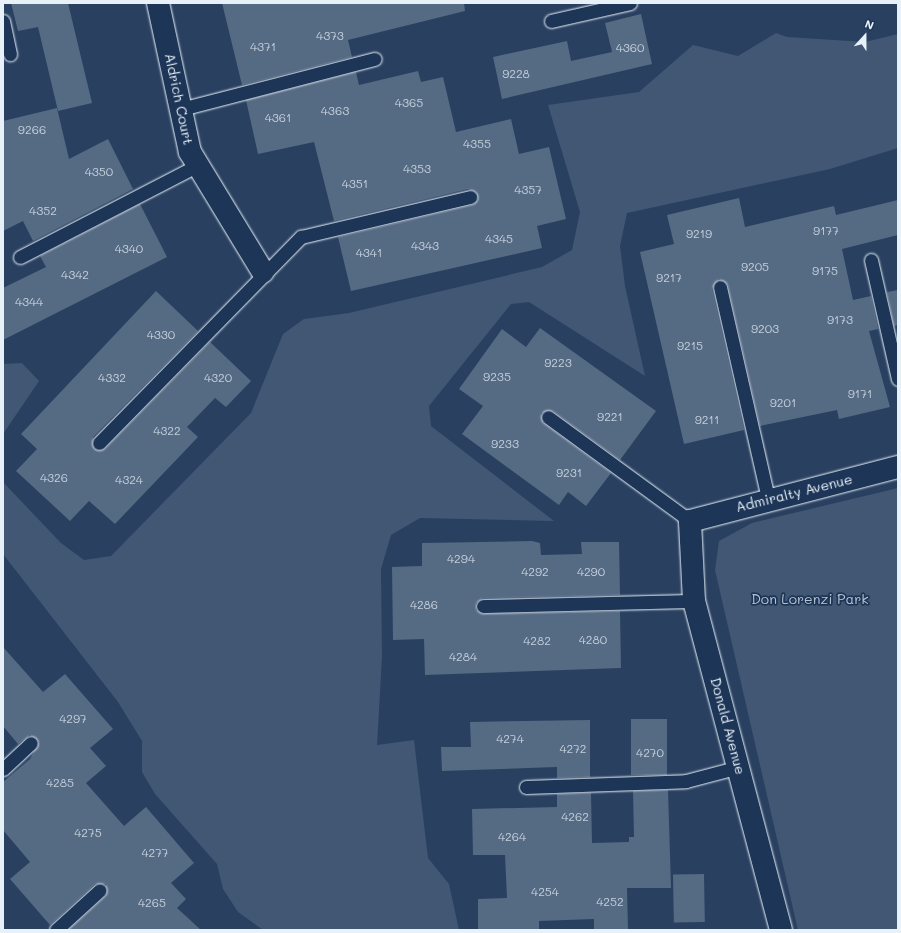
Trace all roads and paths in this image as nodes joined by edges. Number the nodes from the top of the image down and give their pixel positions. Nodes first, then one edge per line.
1 (158, 3) edge
2 (630, 3) edge
3 (3, 21) edge
4 (551, 21) dead end
5 (10, 54) dead end
6 (376, 59) dead end
7 (181, 109) junction
8 (198, 165) junction
9 (470, 197) dead end
10 (20, 257) dead end
11 (871, 260) dead end
12 (263, 272) junction
13 (720, 287) dead end
14 (898, 379) edge
15 (548, 417) dead end
16 (98, 444) dead end
17 (898, 467) edge
18 (768, 498) junction
19 (690, 521) junction
20 (694, 601) junction
21 (483, 606) dead end
22 (31, 743) dead end
23 (739, 767) junction
24 (3, 769) edge
25 (526, 787) dead end
26 (100, 890) dead end
27 (56, 930) edge
28 (781, 930) edge

1 - 7 street, Aldrich Court
2 - 4 lane
3 - 5 lane
6 - 7 lane
7 - 8 street, Aldrich Court
8 - 10 lane
8 - 12 street, Aldrich Court
9 - 12 lane
11 - 14 lane
12 - 16 lane
13 - 18 lane
15 - 19 lane
17 - 18 street, Admiralty Avenue
18 - 19 street, Admiralty Avenue
19 - 20 street, Donald Avenue
20 - 21 lane
20 - 23 street, Donald Avenue
22 - 24 lane
23 - 25 lane
23 - 28 street, Donald Avenue
26 - 27 lane

